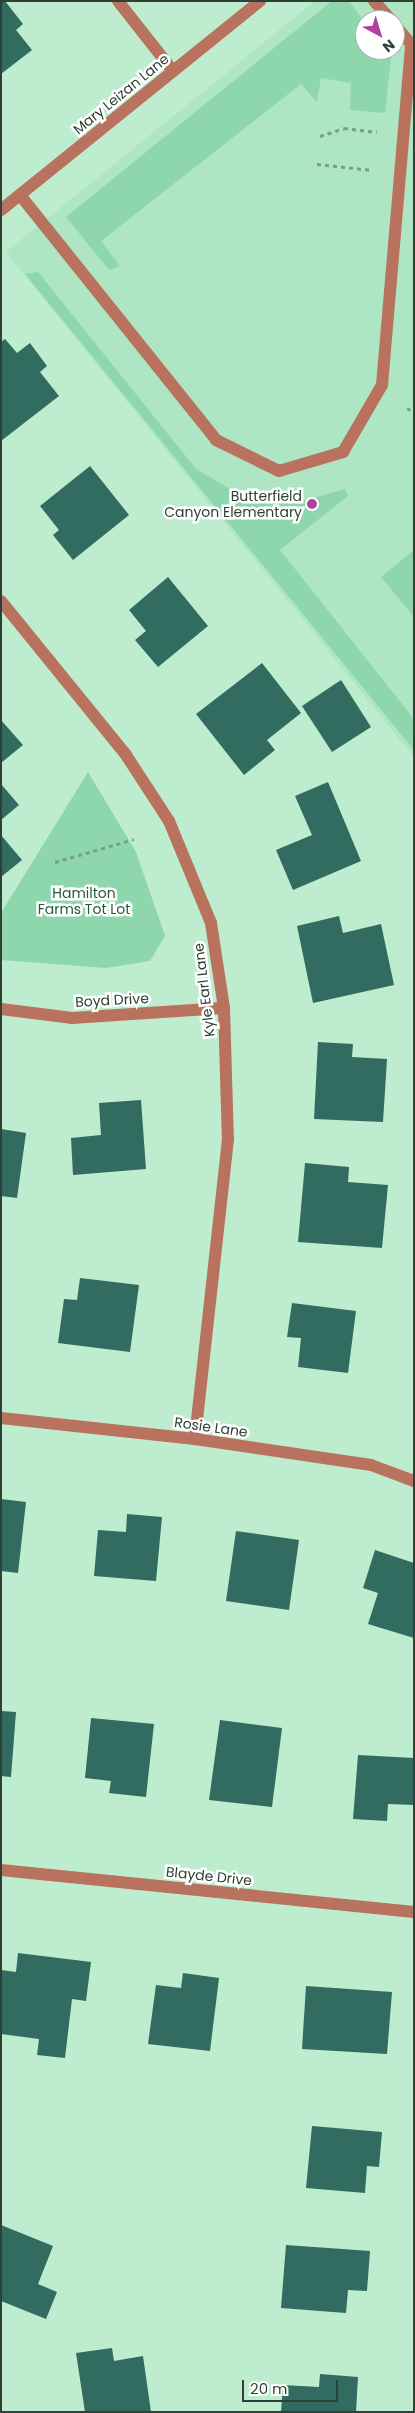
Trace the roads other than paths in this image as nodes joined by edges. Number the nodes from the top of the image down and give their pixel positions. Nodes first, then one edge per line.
1 (118, 1) edge
2 (260, 1) edge
3 (405, 37) edge
4 (174, 71) junction
5 (20, 195) junction
6 (1, 210) edge
7 (1, 602) edge
8 (224, 1008) junction
9 (1, 1009) edge
10 (1, 1418) edge
11 (194, 1440) junction
12 (414, 1481) edge
13 (1, 1870) edge
14 (414, 1912) edge

1 - 4 street
2 - 4 street, Mary Leizan Lane
3 - 5 street
4 - 5 street, Mary Leizan Lane
5 - 6 street, Mary Leizan Lane
7 - 8 street, Kyle Earl Lane
8 - 9 street, Boyd Drive
8 - 11 street, Kyle Earl Lane
10 - 11 street, Rosie Lane
11 - 12 street, Rosie Lane
13 - 14 street, Blayde Drive

